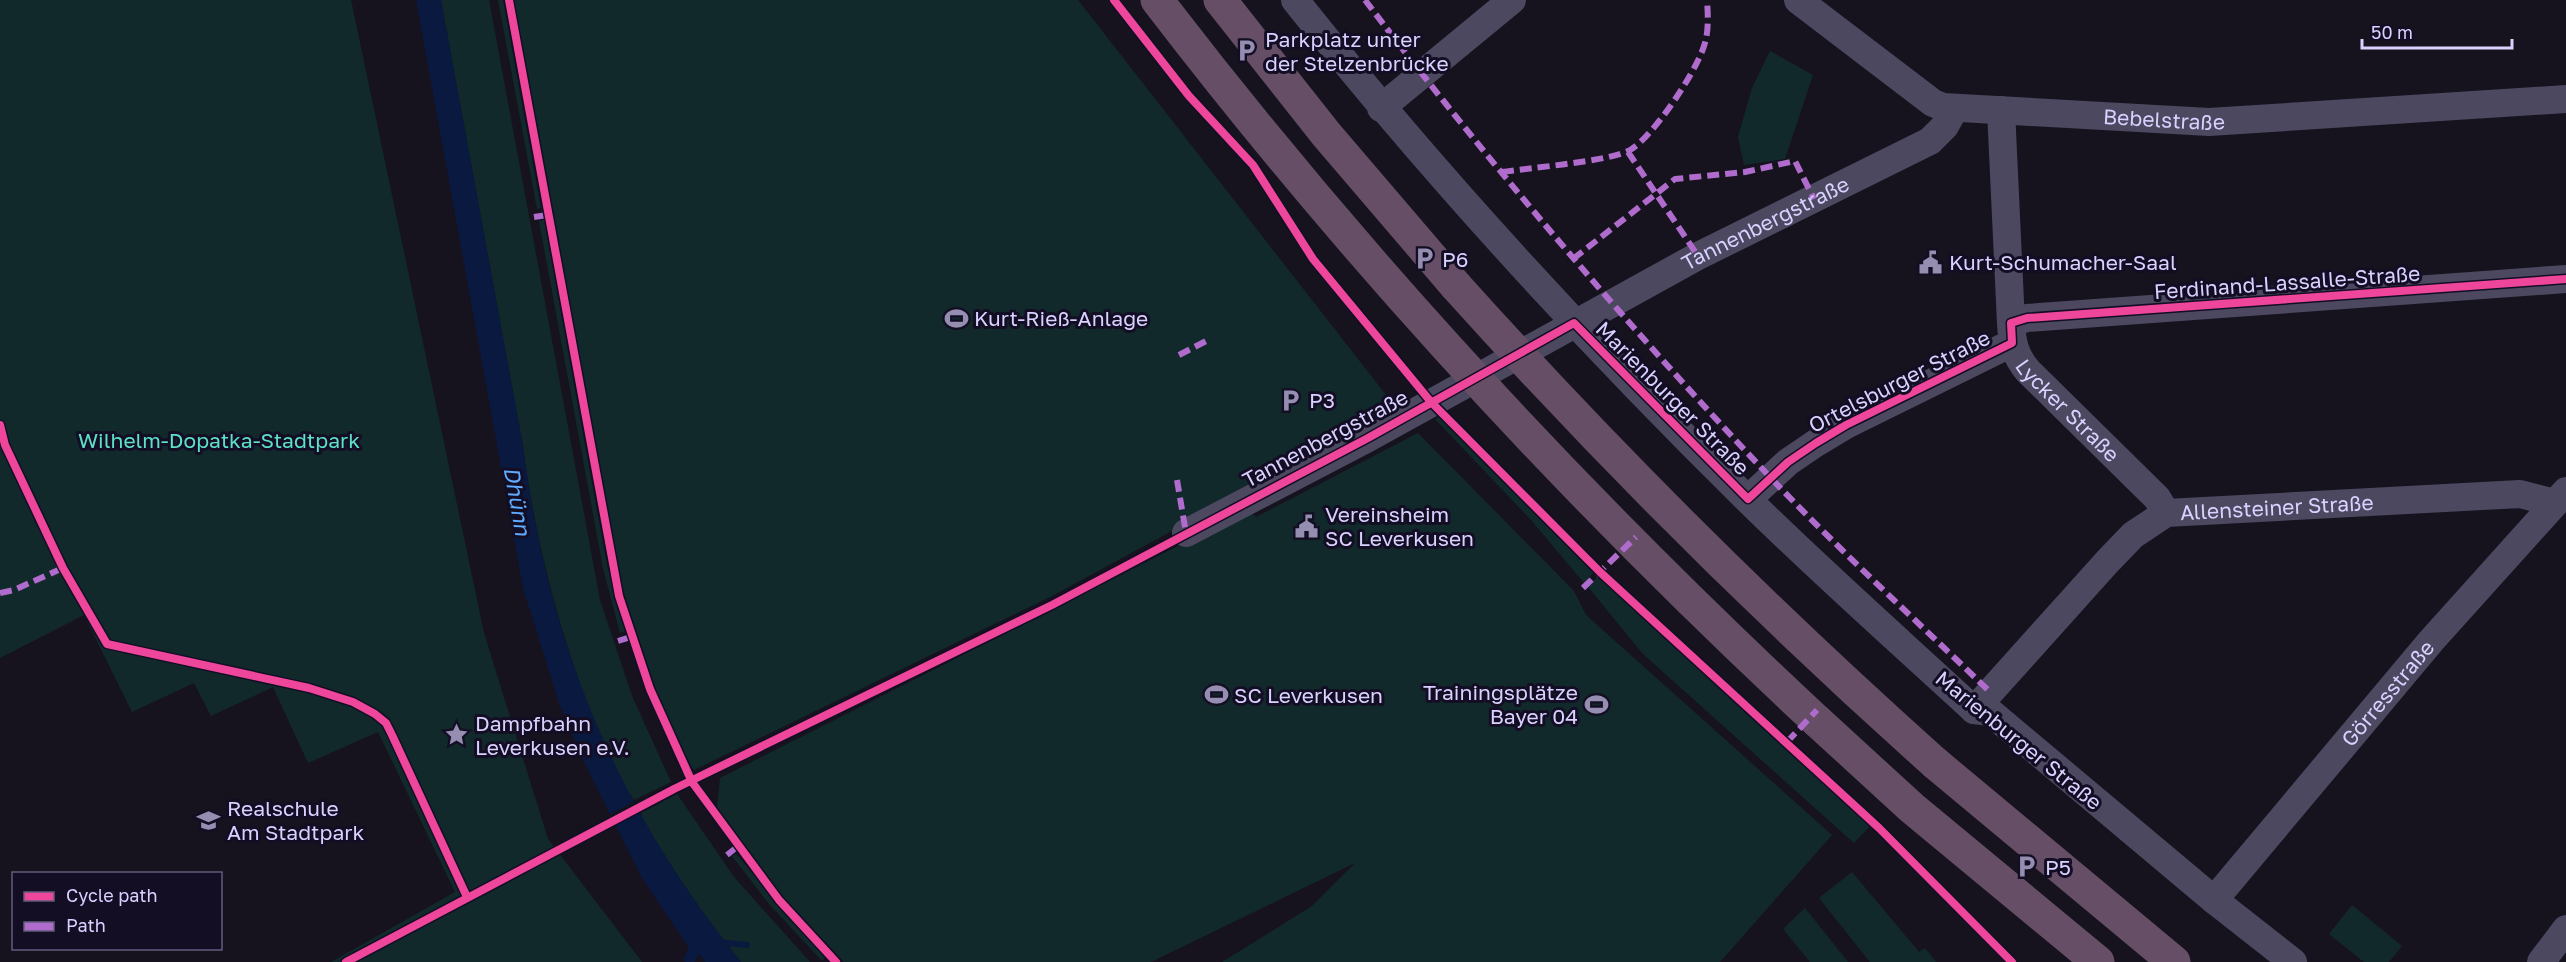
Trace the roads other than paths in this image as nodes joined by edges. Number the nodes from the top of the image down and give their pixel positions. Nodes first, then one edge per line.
1 (1157, 0) edge
2 (1220, 0) edge
3 (1296, 0) edge
4 (1512, 0) edge
5 (1797, 0) edge
6 (2566, 99) edge
7 (1381, 108) junction
8 (1954, 108) junction
9 (2001, 110) junction
10 (2566, 279) edge
11 (1574, 322) junction
12 (2012, 333) junction
13 (2560, 497) edge
14 (1748, 499) junction
15 (2166, 513) junction
16 (1186, 533) dead end
17 (1974, 710) junction
18 (2214, 900) junction
19 (2566, 929) edge
20 (2098, 962) edge
21 (2174, 962) edge
22 (2293, 962) edge
23 (2541, 962) edge

1 - 20 highway, bridge
2 - 21 highway, bridge
3 - 7 street, Marienburger Straße
4 - 7 street
5 - 8 street, Bebelstraße
6 - 9 street, Bebelstraße
7 - 11 street, Marienburger Straße
8 - 9 street, Bebelstraße
8 - 11 street, Tannenbergstraße
9 - 12 street, Lycker Straße
10 - 12 street, Ferdinand-Lassalle-Straße
11 - 14 street, Marienburger Straße
11 - 16 street, Tannenbergstraße
12 - 14 street, Ortelsburger Straße
12 - 15 street, Lycker Straße
13 - 15 street, Allensteiner Straße
13 - 18 street, Görresstraße
14 - 17 street, Marienburger Straße
15 - 17 street, Allensteiner Straße
17 - 18 street, Marienburger Straße
18 - 22 street, Marienburger Straße
19 - 23 street

